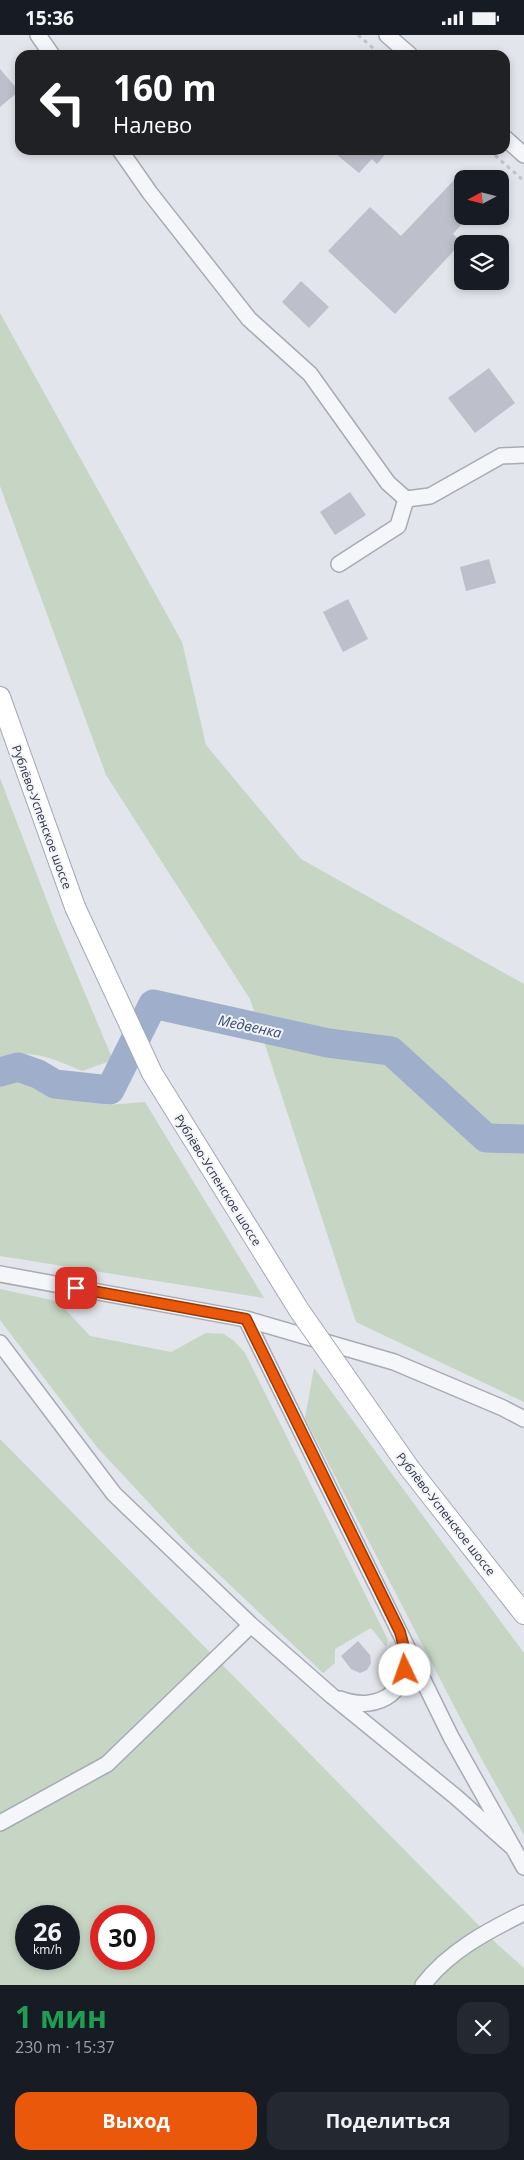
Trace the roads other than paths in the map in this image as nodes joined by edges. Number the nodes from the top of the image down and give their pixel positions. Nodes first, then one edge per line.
1 (38, 35) edge
2 (387, 35) edge
3 (48, 50) edge
4 (404, 50) edge
5 (510, 142) edge
6 (123, 155) edge
7 (524, 155) edge
8 (524, 455) edge
9 (406, 499) junction
10 (339, 565) dead end
11 (0, 697) edge
12 (0, 1274) edge
13 (246, 1319) junction
14 (0, 1343) edge
15 (524, 1419) edge
16 (524, 1614) edge
17 (250, 1625) junction
18 (400, 1632) junction
19 (332, 1696) junction
20 (0, 1823) edge
21 (511, 1846) junction
22 (524, 1867) edge
23 (524, 1913) edge
24 (423, 1985) edge

1 - 3 street
2 - 4 street
5 - 7 street
6 - 9 street
8 - 9 street
9 - 10 street
11 - 16 main road, Рублёво-Успенское шоссе, bridge
12 - 13 street
13 - 15 street
13 - 18 street
14 - 17 street
17 - 19 street
17 - 20 street
18 - 19 street
18 - 21 street
19 - 21 street
21 - 22 street
23 - 24 street

